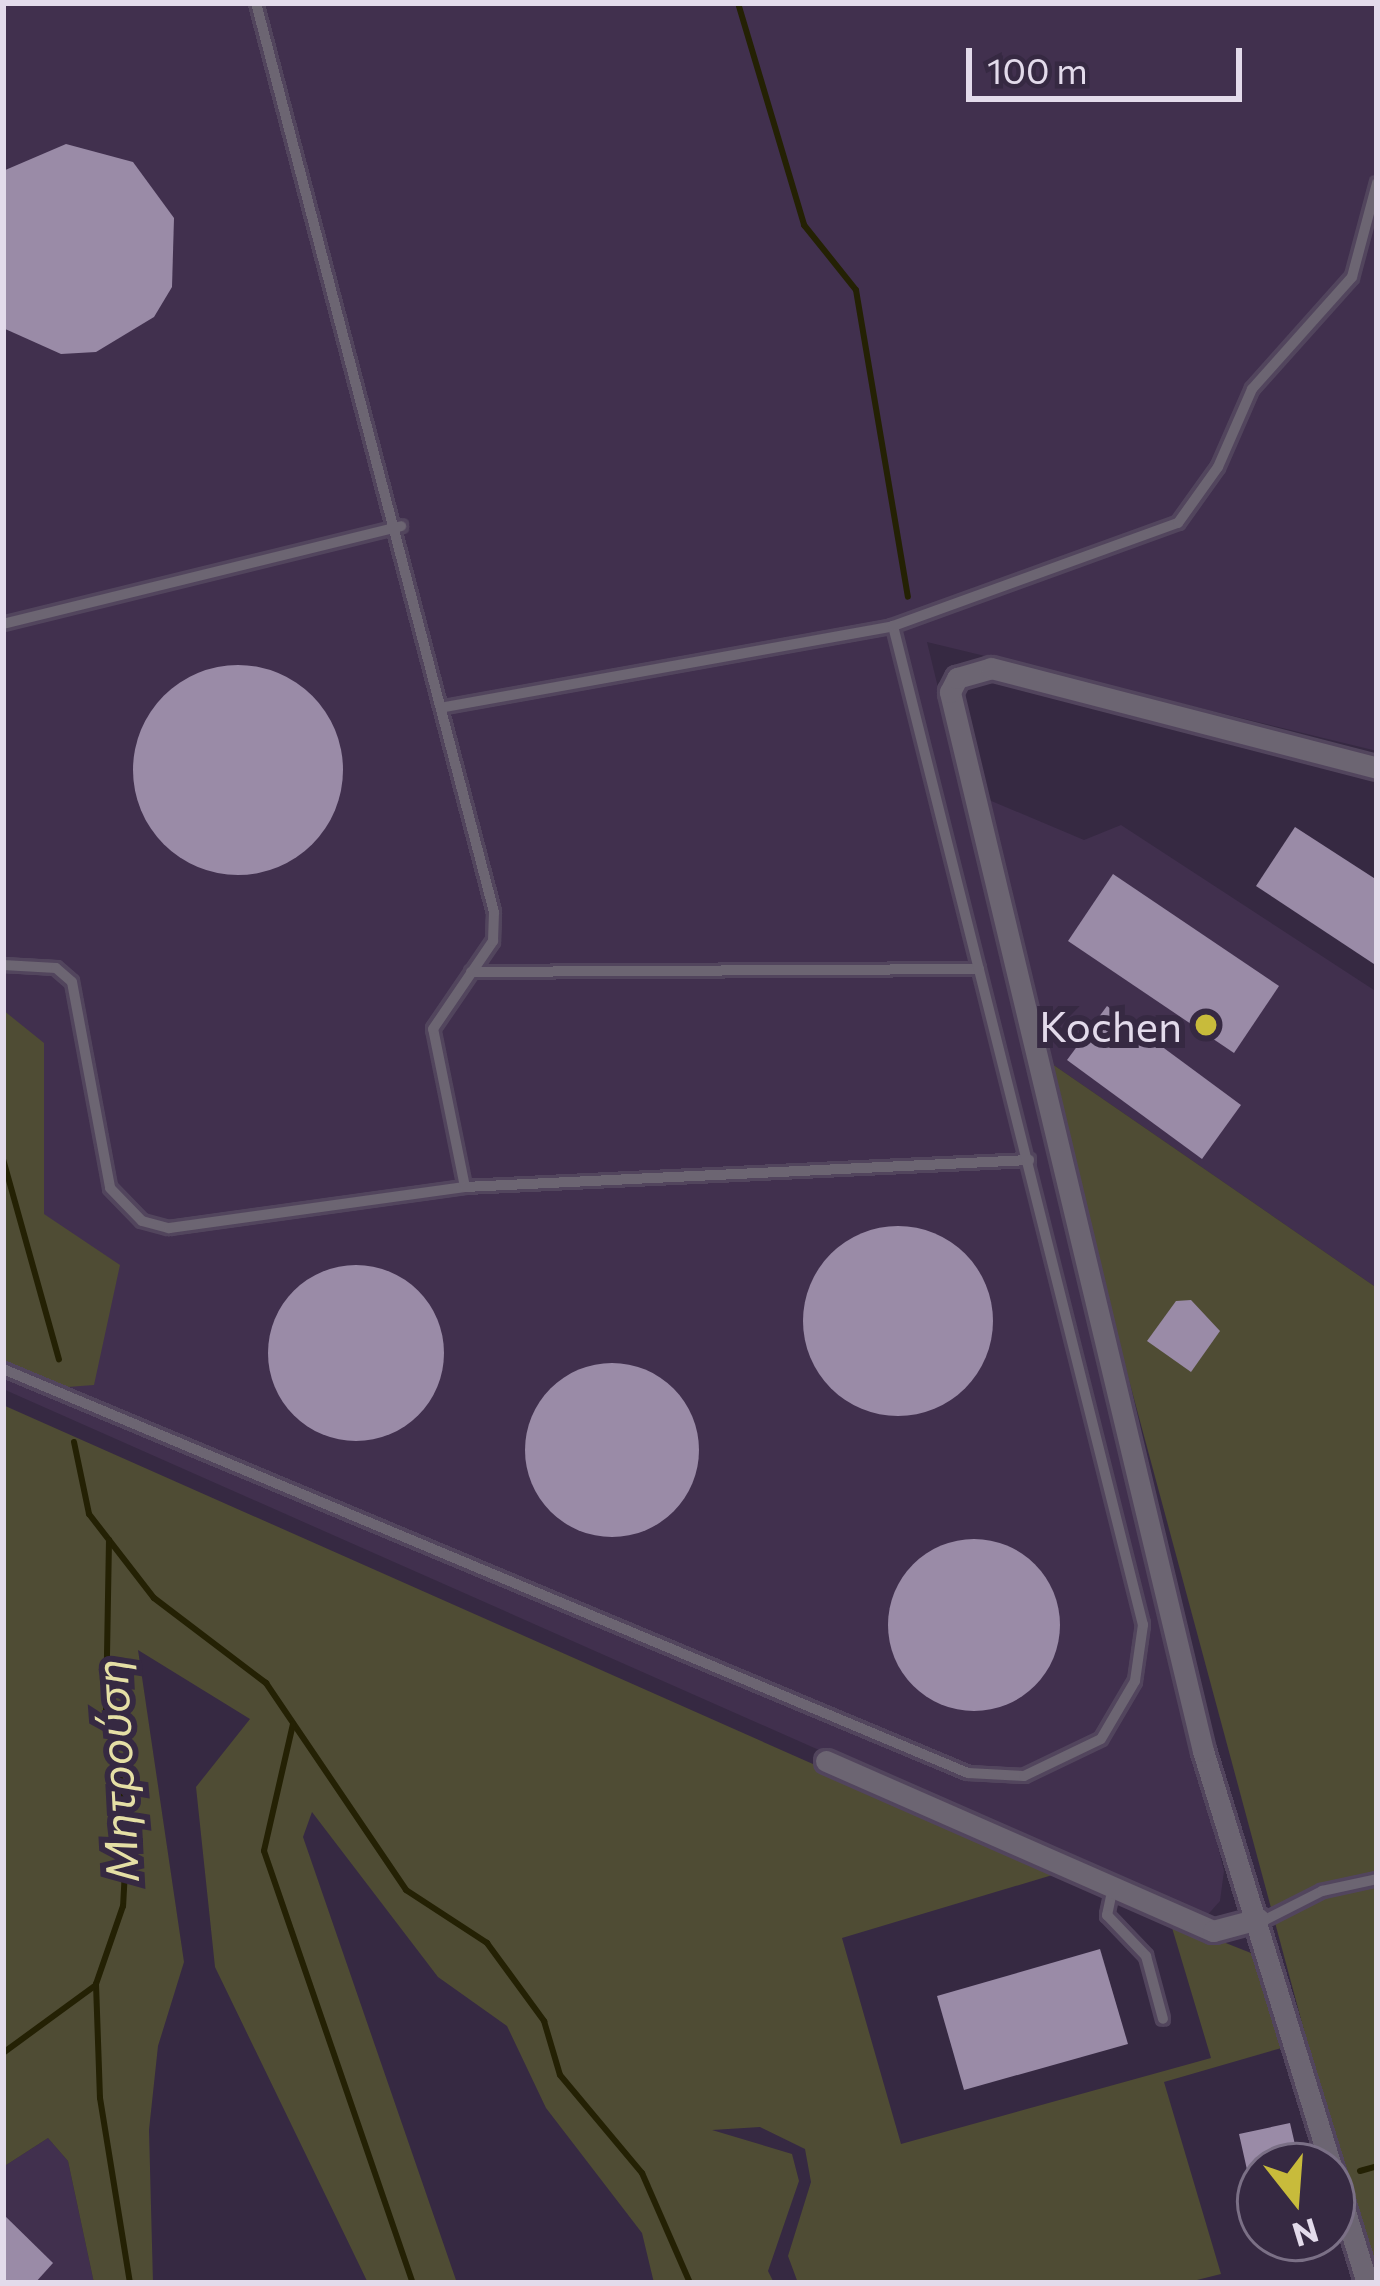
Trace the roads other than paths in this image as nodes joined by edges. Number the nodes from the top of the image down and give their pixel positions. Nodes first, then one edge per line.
1 (256, 3) edge
2 (1377, 183) edge
3 (400, 526) junction
4 (3, 624) edge
5 (893, 626) junction
6 (445, 707) junction
7 (1377, 768) edge
8 (3, 965) edge
9 (979, 969) junction
10 (471, 972) junction
11 (1029, 1160) junction
12 (465, 1187) junction
13 (3, 1370) edge
14 (826, 1761) dead end
15 (1377, 1879) edge
16 (1113, 1887) junction
17 (1258, 1921) junction
18 (1163, 2019) dead end
19 (1367, 2283) edge

1 - 3 lane
2 - 5 lane
3 - 4 lane
3 - 6 lane
5 - 6 lane
5 - 9 lane
6 - 10 lane
7 - 17 street
8 - 12 lane
9 - 10 lane
9 - 11 lane
10 - 12 lane
11 - 12 lane
11 - 13 lane
14 - 16 street
15 - 17 lane
16 - 17 street
16 - 18 lane
17 - 19 street

